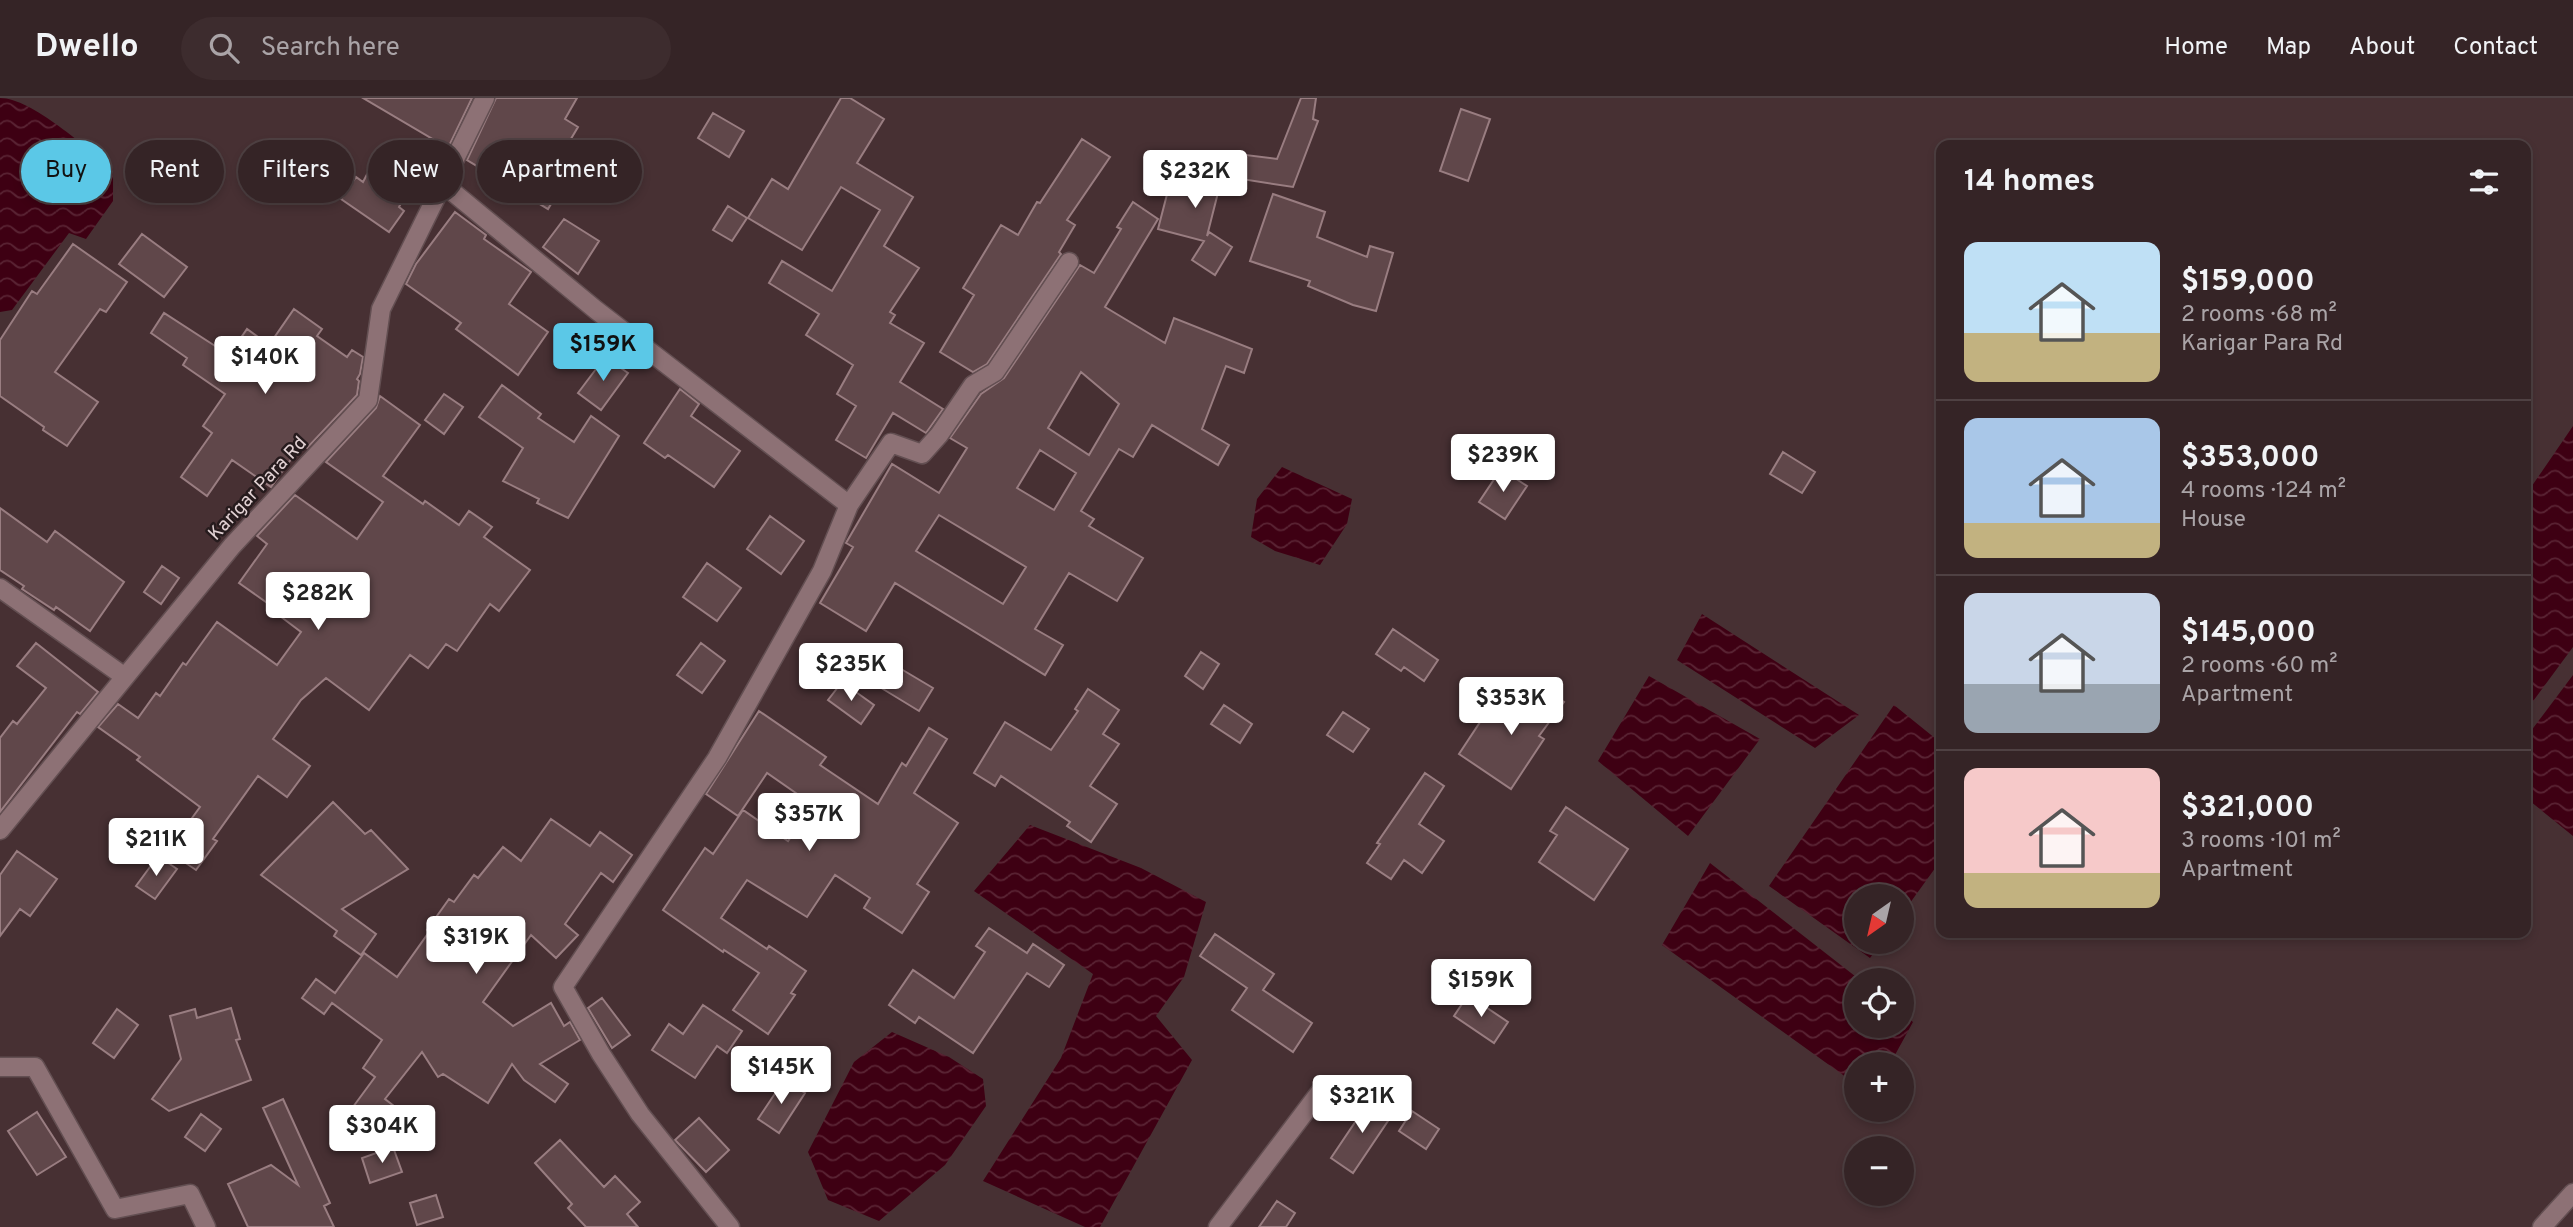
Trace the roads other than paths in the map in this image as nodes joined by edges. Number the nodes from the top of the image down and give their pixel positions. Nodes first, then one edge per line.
1 (485, 98) edge
2 (463, 143) edge
3 (463, 200) edge
4 (434, 203) edge
5 (1069, 262) dead end
6 (849, 505) junction
7 (0, 588) edge
8 (125, 677) junction
9 (0, 830) edge
10 (0, 1067) edge
11 (1323, 1088) dead end
12 (2573, 1193) edge
13 (206, 1227) edge
14 (730, 1227) edge
15 (1218, 1227) edge
16 (2542, 1227) edge

1 - 2 street, Karigar Para Rd
3 - 6 street
4 - 8 street, Karigar Para Rd
5 - 6 street
6 - 14 street
7 - 8 street
8 - 9 street, Karigar Para Rd
10 - 13 street
11 - 15 street
12 - 16 street

